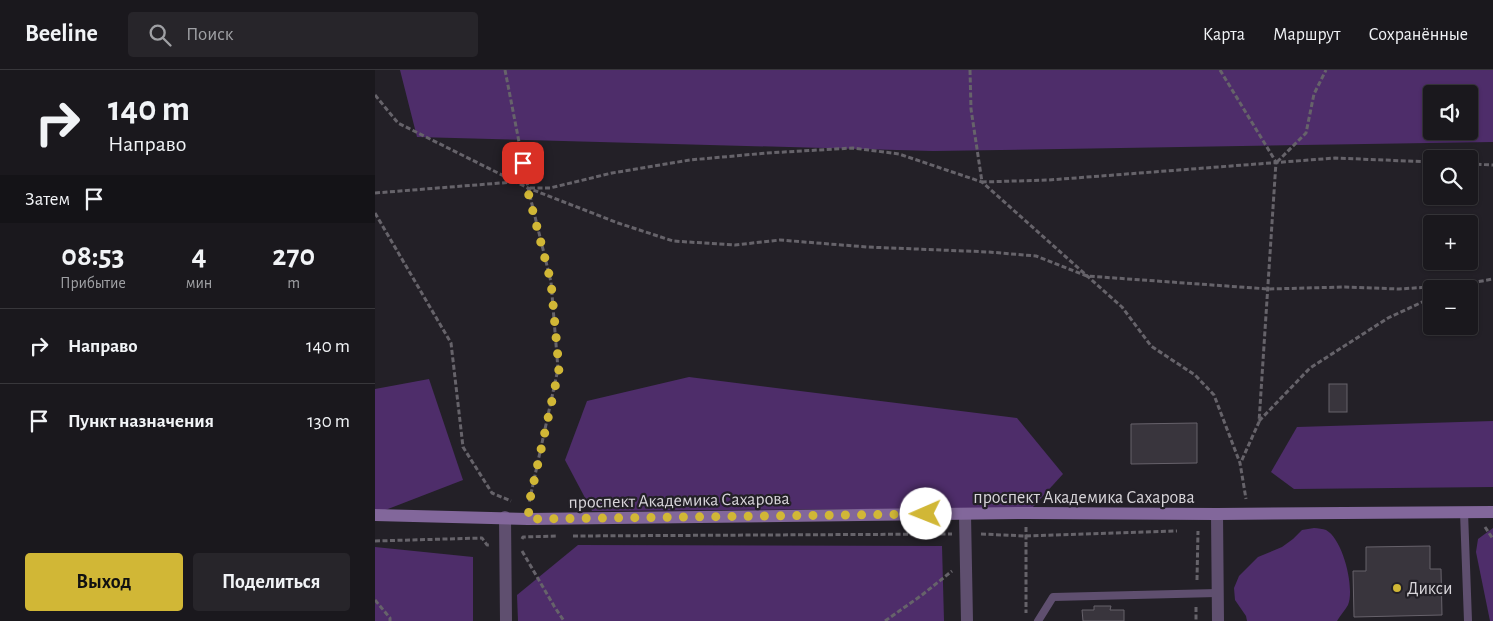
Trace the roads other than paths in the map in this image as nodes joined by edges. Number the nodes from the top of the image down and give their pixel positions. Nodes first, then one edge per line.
1 (1464, 512) junction
2 (1493, 512) edge
3 (965, 514) junction
4 (1217, 514) junction
5 (375, 516) edge
6 (505, 517) junction
7 (1217, 593) junction
8 (506, 621) edge
9 (967, 621) edge
10 (1038, 621) edge
11 (1218, 621) edge
12 (1468, 621) edge

1 - 2 street, проспект Академика Сахарова
1 - 4 street, проспект Академика Сахарова
1 - 12 lane
3 - 4 street, проспект Академика Сахарова
3 - 6 street, проспект Академика Сахарова
3 - 9 street
4 - 7 street
5 - 6 street, проспект Академика Сахарова
6 - 8 street
7 - 10 lane
7 - 11 street

